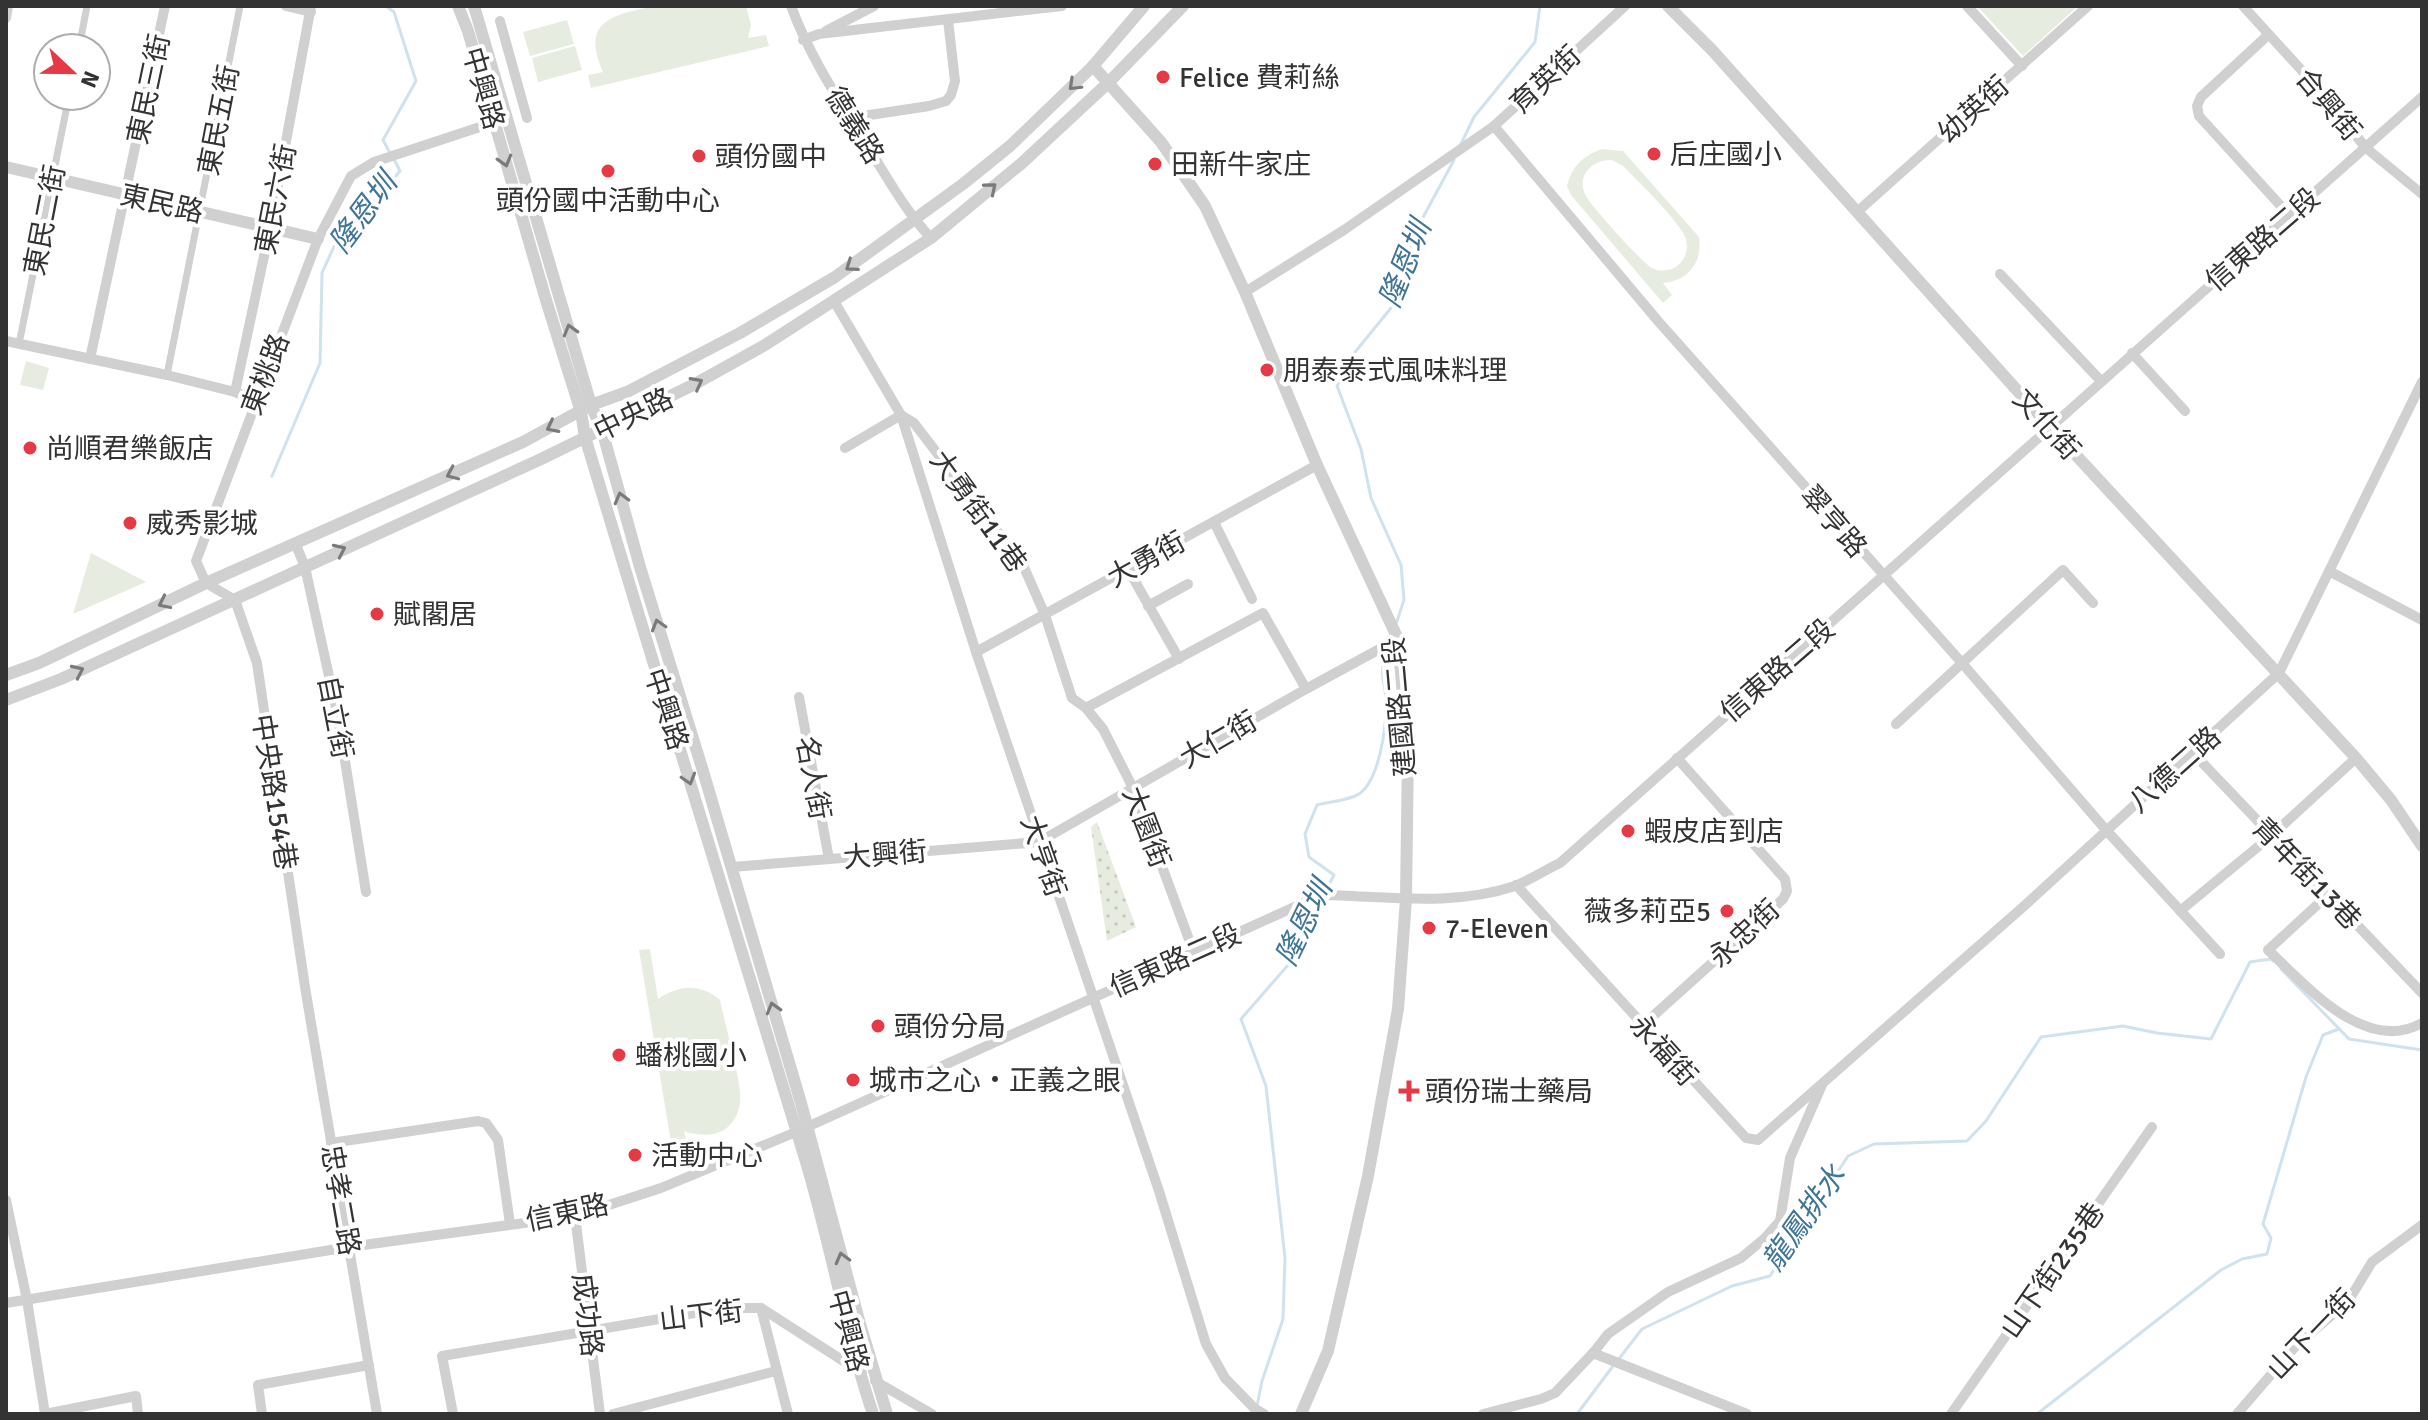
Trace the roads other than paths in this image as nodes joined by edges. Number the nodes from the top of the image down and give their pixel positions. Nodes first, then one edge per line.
1 (8, 6) edge
2 (87, 6) edge
3 (165, 6) edge
4 (240, 6) edge
5 (286, 6) edge
6 (458, 6) edge
7 (474, 6) edge
8 (791, 6) edge
9 (874, 6) edge
10 (1062, 6) edge
11 (1144, 6) edge
12 (1183, 6) edge
13 (1625, 6) edge
14 (1668, 6) edge
15 (1967, 6) edge
16 (2088, 6) edge
17 (2243, 6) edge
18 (311, 9) edge
19 (6, 18) edge
20 (948, 20) junction
21 (500, 21) dead end
22 (82, 32) edge
23 (819, 34) junction
24 (2268, 35) junction
25 (803, 40) junction
26 (1093, 66) junction
27 (2022, 66) junction
28 (1108, 83) junction
29 (2422, 97) edge
30 (66, 112) edge
31 (508, 118) junction
32 (527, 118) dead end
33 (850, 118) junction
34 (494, 122) junction
35 (1494, 126) junction
36 (2366, 148) junction
37 (6, 167) edge
38 (53, 178) junction
39 (125, 194) junction
40 (2422, 194) edge
41 (200, 211) junction
42 (1857, 212) junction
43 (2289, 215) junction
44 (914, 221) junction
45 (270, 228) junction
46 (931, 238) junction
47 (318, 239) junction
48 (2000, 274) dead end
49 (1245, 292) junction
50 (834, 301) junction
51 (6, 341) edge
52 (19, 344) junction
53 (2132, 353) junction
54 (90, 359) junction
55 (167, 375) junction
56 (2101, 381) junction
57 (2422, 382) edge
58 (235, 392) junction
59 (255, 400) junction
60 (586, 408) junction
61 (2185, 411) dead end
62 (901, 415) junction
63 (2049, 426) junction
64 (602, 430) junction
65 (585, 437) junction
66 (845, 448) dead end
67 (1317, 465) junction
68 (1214, 522) junction
69 (296, 545) junction
70 (305, 567) junction
71 (640, 567) junction
72 (1128, 569) junction
73 (625, 571) junction
74 (2329, 571) junction
75 (1883, 577) junction
76 (206, 583) junction
77 (1188, 584) dead end
78 (1252, 599) dead end
79 (235, 600) junction
80 (2093, 603) dead end
81 (1148, 606) junction
82 (1045, 615) junction
83 (2422, 620) edge
84 (1398, 639) junction
85 (976, 652) junction
86 (1179, 659) junction
87 (1962, 663) junction
88 (2279, 673) junction
89 (6, 675) edge
90 (1306, 689) junction
91 (799, 697) dead end
92 (6, 700) edge
93 (1086, 708) junction
94 (1896, 724) dead end
95 (2193, 753) junction
96 (1677, 758) junction
97 (2356, 758) junction
98 (1133, 788) junction
99 (2106, 830) junction
100 (2271, 836) junction
101 (1039, 842) junction
102 (2422, 846) edge
103 (829, 859) junction
104 (732, 867) junction
105 (1516, 885) junction
106 (366, 892) dead end
107 (2328, 895) junction
108 (1406, 899) junction
109 (2180, 911) junction
110 (1194, 953) junction
111 (2220, 954) dead end
112 (305, 987) joint
113 (2422, 993) edge
114 (1092, 997) junction
115 (2422, 1023) edge
116 (1642, 1026) junction
117 (1824, 1080) junction
118 (2152, 1127) dead end
119 (801, 1129) junction
120 (331, 1143) junction
121 (6, 1200) edge
122 (575, 1216) junction
123 (510, 1224) junction
124 (2422, 1225) edge
125 (349, 1247) junction
126 (27, 1300) junction
127 (6, 1303) edge
128 (761, 1308) junction
129 (590, 1332) junction
130 (1598, 1355) junction
131 (369, 1365) junction
132 (858, 1370) junction
133 (776, 1371) junction
134 (877, 1382) junction
135 (1260, 1411) edge
136 (45, 1414) edge
137 (138, 1414) edge
138 (262, 1414) edge
139 (377, 1414) edge
140 (453, 1414) edge
141 (600, 1414) edge
142 (613, 1414) edge
143 (788, 1414) edge
144 (873, 1414) edge
145 (887, 1414) edge
146 (932, 1414) edge
147 (1301, 1414) edge
148 (1483, 1414) edge
149 (1747, 1414) edge
150 (1951, 1414) edge
151 (2237, 1414) edge

1 - 19 street
2 - 22 street
3 - 39 street, 東民三街
4 - 41 street, 東民五街
5 - 18 street
6 - 34 street, 中興路
7 - 31 street, 中興路
8 - 25 street, 德義路
9 - 23 street
10 - 20 street
11 - 26 street, 中央路
12 - 28 street, 中央路
13 - 35 street, 育英街
14 - 42 street, 文化街
15 - 27 street
16 - 27 street, 幼英街
17 - 24 street, 合興街
18 - 45 street, 東民六街
20 - 23 street
20 - 33 street
21 - 32 street
23 - 25 street
24 - 36 street, 合興街
24 - 43 street
25 - 33 street, 德義路
26 - 28 street, 建國路二段
26 -> 44 street, 中央路
27 - 42 street, 幼英街
46 -> 28 street, 中央路
28 - 49 street, 建國路二段
29 - 36 street, 信東路二段
30 - 38 street, 東民二街
31 - 34 street
60 -> 31 street, 中興路
33 - 44 street, 德義路
34 - 47 street, 東桃路
34 -> 60 street, 中興路
35 - 49 street, 育英街
35 - 75 street, 翠亨路
36 - 40 street, 合興街
36 - 43 street, 信東路二段
37 - 38 street, 東民路
38 - 39 street, 東民路
38 - 52 street, 東民二街
39 - 41 street, 東民路
39 - 54 street, 東民三街
41 - 45 street, 東民路
41 - 55 street, 東民五街
42 - 63 street, 文化街
43 - 53 street, 信東路二段
44 - 46 street, 德義路
44 -> 60 street, 中央路
45 - 47 street, 東民路
45 - 58 street, 東民六街
46 - 50 street, 中央路
47 - 59 street, 東桃路
48 - 56 street
49 - 67 street, 建國路二段
50 - 62 street, 大亨街
64 -> 50 street, 中央路
51 - 52 street
52 - 54 street
53 - 56 street, 信東路二段
53 - 61 street
54 - 55 street
55 - 58 street
56 - 63 street, 信東路二段
57 - 74 street, 八德二路
58 - 59 street
59 - 76 street, 東桃路
60 - 64 street, 中興路
60 - 65 street, 中興路
60 -> 69 street, 中央路
62 - 66 street
62 - 82 street, 大勇街11巷
62 - 85 street, 大亨街
63 - 75 street, 信東路二段
63 - 88 street, 文化街
64 - 65 street, 中央路
71 -> 64 street, 中興路
70 -> 65 street, 中央路
65 - 73 street, 中興路
67 - 68 street, 大勇街
67 - 84 street, 建國路二段
68 - 72 street, 大勇街
68 - 78 street
69 - 70 street, 自立街
69 - 76 street, 中央路
70 - 79 street, 中央路
70 - 106 street, 自立街
71 - 73 street
104 -> 71 street, 中興路
72 - 81 street
72 - 82 street, 大勇街
73 -> 119 street, 中興路
74 - 83 street
74 - 88 street, 八德二路
75 - 87 street, 翠亨路
75 - 96 street, 信東路二段
76 - 79 street
76 -> 89 street, 中央路
77 - 81 street
92 -> 79 street, 中央路
79 - 112 street, 中央路154巷
80 - 87 street
81 - 86 street
82 - 85 street, 大勇街
82 - 93 street, 大勇街11巷
84 - 90 street, 大仁街
84 - 108 street, 建國路二段
85 - 101 street, 大亨街
86 - 90 street
86 - 93 street
87 - 94 street
87 - 99 street, 翠亨路
88 - 95 street, 八德二路
88 - 97 street, 文化街
90 - 98 street, 大仁街
91 - 103 street, 名人街
93 - 98 street, 大園街
95 - 99 street, 八德二路
95 - 100 street, 青年街13巷
96 - 105 street, 信東路二段
96 - 116 street, 永忠街
97 - 100 street
97 - 102 street, 文化街
98 - 101 street, 大仁街
98 - 110 street, 大園街
99 - 109 street, 翠亨路
99 - 117 street, 八德二路
100 - 107 street, 青年街13巷
100 - 109 street
101 - 103 street, 大興街
101 - 114 street, 大亨街
103 - 104 street, 大興街
119 -> 104 street, 中興路
105 - 108 street, 信東路二段
105 - 116 street, 永福街
107 - 113 street, 青年街13巷
107 - 115 street
108 - 110 street, 信東路二段
108 - 147 street, 建國路二段
109 - 111 street, 翠亨路
110 - 114 street, 信東路二段
112 - 120 street, 忠孝二路
114 - 119 street, 信東路
114 - 135 street, 大亨街
116 - 117 street, 永福街
117 - 130 street
118 - 150 street, 山下街235巷
119 - 122 street, 信東路
119 - 132 street, 中興路
134 -> 119 street, 中興路
120 - 123 street
120 - 125 street, 忠孝二路
121 - 126 street
122 - 123 street, 信東路
122 - 129 street, 成功路
123 - 125 street, 信東路
124 - 151 street, 山下一街
125 - 126 street, 信東路
125 - 131 street, 忠孝二路
126 - 127 street, 信東路
126 - 136 street
128 - 129 street, 山下街
128 - 132 street, 山下街
128 - 133 street
129 - 140 street, 山下街
129 - 141 street, 成功路
130 - 148 street
130 - 149 street
131 - 138 street
131 - 139 street, 忠孝二路
132 - 134 street, 山下街
132 - 144 street, 中興路
133 - 142 street
133 - 143 street
134 - 145 street, 中興路
134 - 146 street, 山下街
136 - 137 street

